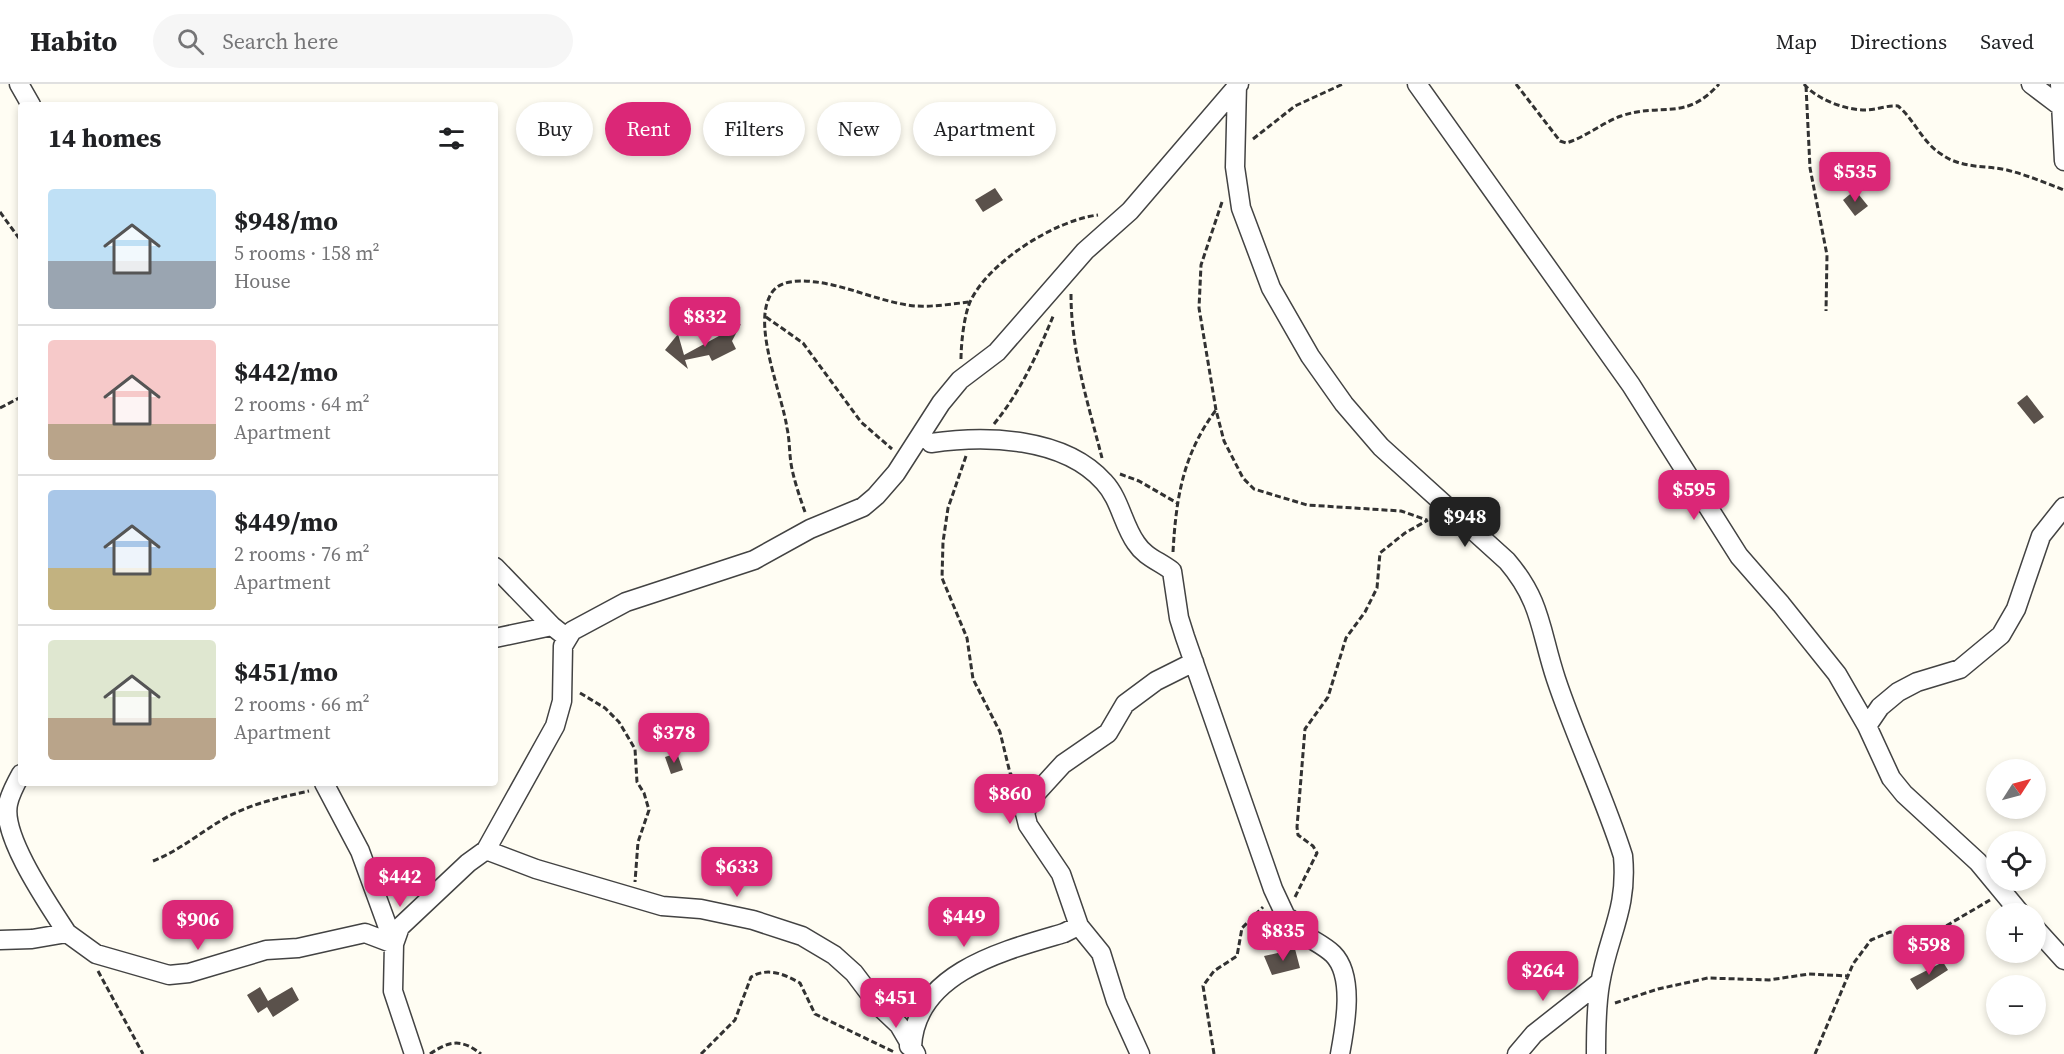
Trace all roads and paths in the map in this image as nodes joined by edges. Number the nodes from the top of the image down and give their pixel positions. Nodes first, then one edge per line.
1 (19, 84) edge
2 (1342, 84) edge
3 (1417, 84) edge
4 (1516, 84) edge
5 (1719, 84) edge
6 (2031, 84) edge
7 (2060, 84) edge
8 (1238, 85) edge
9 (1805, 85) edge
10 (29, 102) edge
11 (2062, 107) edge
12 (1237, 158) junction
13 (2064, 161) edge
14 (2064, 190) edge
15 (1225, 194) dead end
16 (1130, 211) junction
17 (0, 212) edge
18 (18, 237) edge
19 (1071, 283) dead end
20 (969, 302) junction
21 (1055, 310) dead end
22 (1826, 310) dead end
23 (766, 317) junction
24 (960, 380) junction
25 (18, 399) edge
26 (0, 408) edge
27 (1216, 410) junction
28 (982, 438) junction
29 (931, 443) dead end
30 (903, 458) junction
31 (1103, 460) dead end
32 (1116, 473) dead end
33 (1177, 503) junction
34 (2064, 507) edge
35 (1448, 510) junction
36 (1427, 520) junction
37 (810, 529) junction
38 (498, 570) edge
39 (1172, 571) junction
40 (559, 632) junction
41 (498, 638) edge
42 (1194, 662) junction
43 (562, 692) junction
44 (1867, 726) junction
45 (18, 781) edge
46 (321, 786) edge
47 (326, 786) edge
48 (1031, 799) junction
49 (486, 850) junction
50 (153, 861) dead end
51 (1277, 897) junction
52 (635, 898) junction
53 (2000, 903) edge
54 (2012, 903) edge
55 (1287, 919) junction
56 (1080, 927) junction
57 (67, 933) junction
58 (0, 940) edge
59 (2046, 940) edge
60 (394, 944) junction
61 (90, 950) junction
62 (2064, 960) edge
63 (1849, 976) junction
64 (1600, 982) junction
65 (1597, 1010) junction
66 (907, 1052) edge
67 (143, 1054) edge
68 (414, 1054) edge
69 (430, 1054) edge
70 (481, 1054) edge
71 (701, 1054) edge
72 (1140, 1054) edge
73 (1214, 1054) edge
74 (1340, 1054) edge
75 (1517, 1054) edge
76 (1596, 1054) edge
77 (1815, 1054) edge

1 - 10 street
2 - 12 path
3 - 44 street
4 - 5 path
6 - 11 street
7 - 11 street
8 - 12 street
8 - 16 street
9 - 14 path
9 - 22 path
11 - 13 street
12 - 35 street
15 - 27 path
16 - 20 path
16 - 24 street
17 - 18 path
19 - 31 path
20 - 23 path
20 - 24 path
21 - 28 path
23 - 30 path
23 - 37 path
24 - 30 street
25 - 26 path
27 - 33 path
27 - 36 path
28 - 29 street
28 - 39 street
28 - 48 path
30 - 37 street
32 - 33 path
33 - 39 path
34 - 44 street
35 - 36 path
35 - 64 street
36 - 55 path
37 - 40 street
38 - 40 street
39 - 42 street
40 - 41 street
40 - 43 street
42 - 48 street
42 - 51 street
43 - 49 street
43 - 52 path
44 - 54 street
45 - 57 street
46 - 50 path
47 - 60 street
48 - 56 street
49 - 52 street
49 - 60 street
51 - 55 street
51 - 73 path
52 - 66 street
53 - 63 path
55 - 74 street
56 - 66 street
56 - 72 street
57 - 58 street
57 - 61 street
59 - 62 street
60 - 61 street
60 - 68 street
61 - 67 path
63 - 65 path
63 - 77 path
64 - 65 street
64 - 75 street
65 - 76 street
66 - 71 path
69 - 70 path

